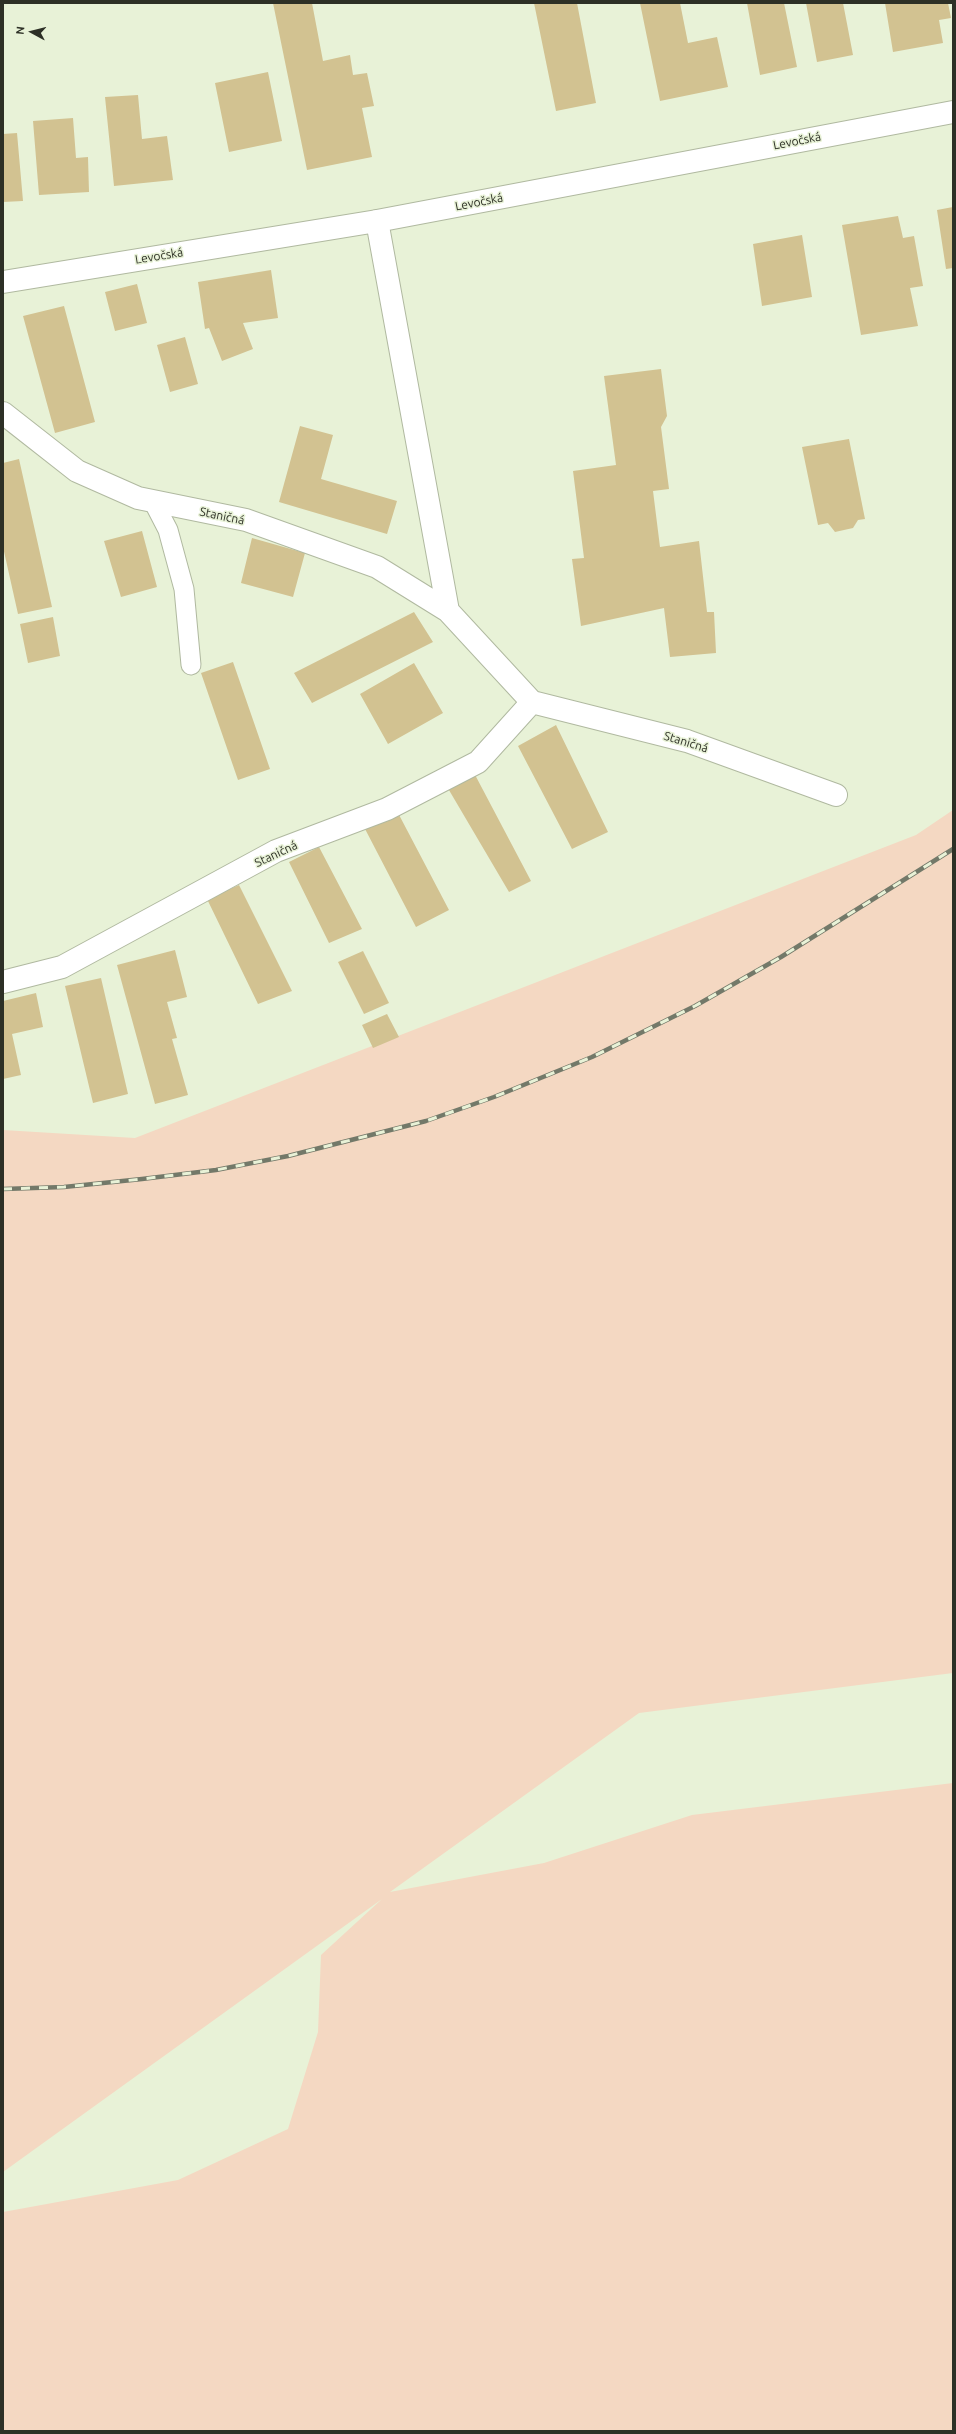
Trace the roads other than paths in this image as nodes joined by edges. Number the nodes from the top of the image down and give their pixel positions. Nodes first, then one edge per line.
1 (953, 112) edge
2 (377, 221) junction
3 (3, 282) edge
4 (3, 413) edge
5 (153, 502) junction
6 (448, 611) junction
7 (191, 665) dead end
8 (532, 702) junction
9 (836, 795) dead end
10 (3, 982) edge

1 - 2 street, Levočská
2 - 3 street, Levočská
2 - 6 street
4 - 5 street, Staničná
5 - 6 street, Staničná
5 - 7 lane
6 - 8 street, Staničná
8 - 9 street, Staničná
8 - 10 street, Staničná

